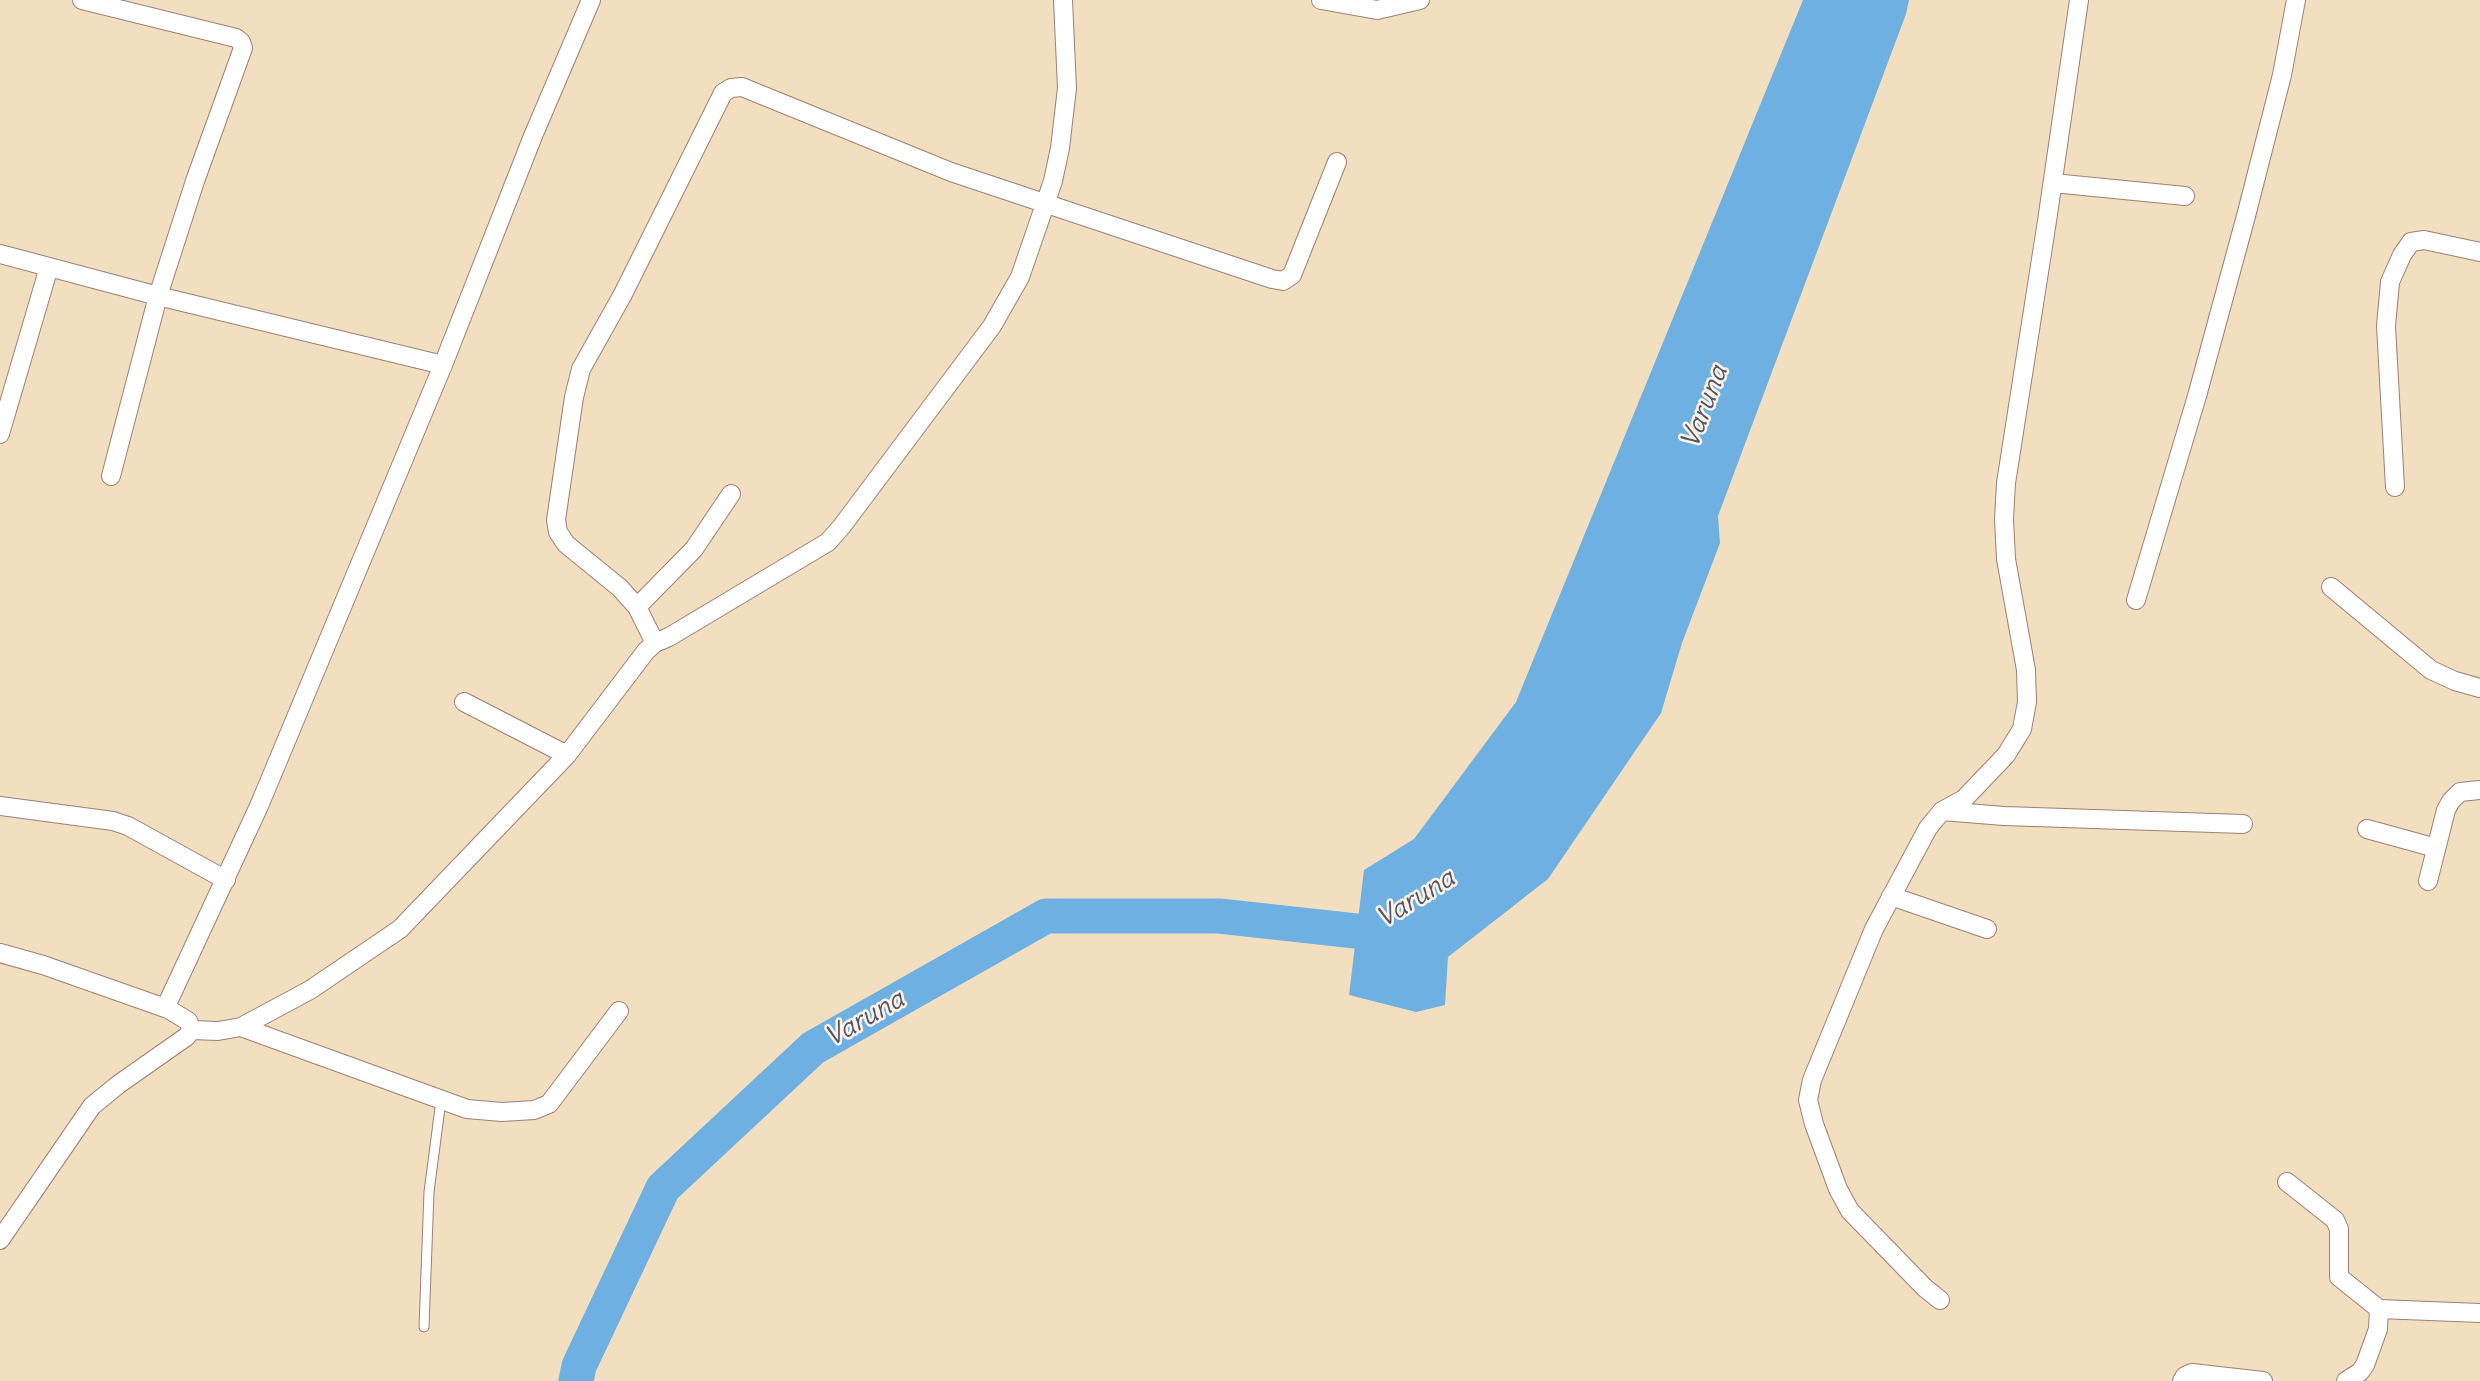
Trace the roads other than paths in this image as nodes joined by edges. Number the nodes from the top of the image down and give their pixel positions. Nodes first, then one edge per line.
1 (82, 0) edge
2 (591, 0) edge
3 (1063, 0) edge
4 (1321, 0) edge
5 (1420, 0) edge
6 (2078, 0) edge
7 (2297, 0) edge
8 (1337, 162) dead end
9 (2053, 183) junction
10 (2185, 196) dead end
11 (1045, 204) junction
12 (2480, 252) edge
13 (0, 254) edge
14 (49, 267) junction
15 (158, 296) junction
16 (443, 366) junction
17 (0, 433) edge
18 (111, 476) dead end
19 (2395, 487) dead end
20 (731, 494) dead end
21 (2331, 587) dead end
22 (2136, 600) dead end
23 (637, 607) junction
24 (655, 643) junction
25 (2480, 688) edge
26 (464, 702) dead end
27 (567, 755) junction
28 (2480, 790) edge
29 (0, 806) edge
30 (1942, 811) junction
31 (2243, 824) dead end
32 (2367, 829) dead end
33 (2436, 848) junction
34 (226, 880) junction
35 (2428, 881) dead end
36 (1891, 896) junction
37 (1987, 929) dead end
38 (0, 953) edge
39 (168, 1009) junction
40 (619, 1011) dead end
41 (241, 1027) junction
42 (192, 1030) junction
43 (441, 1100) junction
44 (2287, 1182) dead end
45 (0, 1240) edge
46 (1940, 1300) dead end
47 (2379, 1309) junction
48 (2480, 1313) edge
49 (424, 1327) dead end
50 (2182, 1381) edge
51 (2263, 1381) edge
52 (2346, 1381) edge

1 - 15 street
2 - 16 street
3 - 11 street
4 - 5 street
6 - 9 street
7 - 22 street
8 - 11 street
9 - 10 street
9 - 30 street
11 - 23 street
11 - 24 street
12 - 19 street
13 - 14 street
14 - 15 street
14 - 17 street
15 - 16 street
15 - 18 street
16 - 34 street
20 - 23 street
21 - 25 street
23 - 24 street
24 - 27 street
26 - 27 street
27 - 41 street
28 - 33 street
29 - 34 street
30 - 31 street
30 - 36 street
32 - 33 street
33 - 35 street
34 - 39 street
36 - 37 street
36 - 46 street
38 - 39 street
39 - 42 street
40 - 43 street
41 - 42 street
41 - 43 street
42 - 45 street
43 - 49 lane
44 - 47 street
47 - 48 street
47 - 52 street
50 - 51 street

